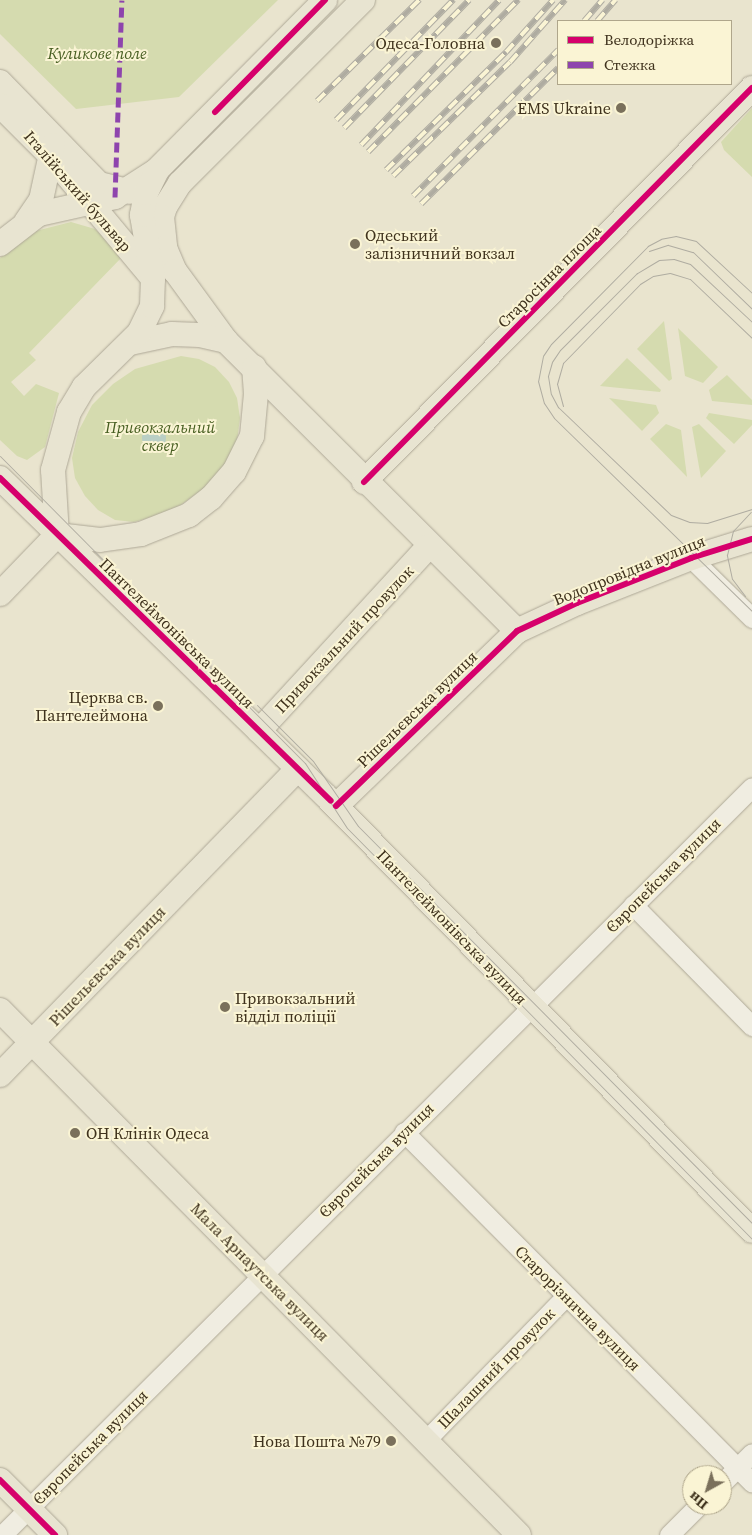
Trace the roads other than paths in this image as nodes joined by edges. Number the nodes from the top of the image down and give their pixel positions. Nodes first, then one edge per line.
1 (325, 0) edge
2 (363, 0) edge
3 (0, 82) edge
4 (752, 88) edge
5 (0, 105) edge
6 (53, 146) junction
7 (180, 183) junction
8 (128, 194) junction
9 (89, 204) junction
10 (26, 222) junction
11 (0, 244) edge
12 (154, 279) junction
13 (226, 341) junction
14 (130, 344) junction
15 (254, 367) junction
16 (0, 478) edge
17 (364, 482) junction
18 (57, 536) junction
19 (752, 539) edge
20 (429, 546) junction
21 (691, 558) junction
22 (0, 594) edge
23 (752, 618) edge
24 (518, 631) junction
25 (259, 731) junction
26 (298, 769) junction
27 (752, 786) edge
28 (336, 806) junction
29 (633, 905) junction
30 (529, 1007) junction
31 (0, 1010) edge
32 (752, 1026) edge
33 (32, 1042) junction
34 (0, 1075) edge
35 (404, 1132) junction
36 (752, 1232) edge
37 (262, 1275) junction
38 (566, 1296) junction
39 (426, 1440) junction
40 (752, 1453) edge
41 (737, 1468) junction
42 (732, 1473) edge
43 (0, 1480) edge
44 (752, 1483) edge
45 (28, 1509) junction
46 (689, 1515) edge
47 (2, 1535) edge
48 (55, 1535) edge
49 (519, 1535) edge
50 (669, 1535) edge

1 - 8 main road
2 - 7 main road
3 - 6 main road, Італійський бульвар
4 - 17 main road, Старосінна площа
5 - 6 main road, Італійський бульвар
6 - 8 main road
6 - 9 main road, Італійський бульвар
6 - 10 main road
7 - 8 main road
7 - 13 main road
8 - 9 main road
8 - 12 main road
9 - 10 main road
9 - 12 main road, Італійський бульвар
10 - 11 main road
12 - 14 main road
13 - 14 main road
13 - 15 main road
14 - 18 main road
15 - 17 main road
15 - 18 main road
16 - 18 main road, Пантелеймонівська вулиця
17 - 20 main road
18 - 22 main road
18 - 25 main road, Пантелеймонівська вулиця
19 - 21 main road, Водопровідна вулиця
20 - 24 main road
20 - 25 main road, Привокзальний провулок
21 - 23 street
21 - 24 main road, Водопровідна вулиця
24 - 28 main road, Рішельєвська вулиця
25 - 26 main road, Пантелеймонівська вулиця
26 - 28 main road, Пантелеймонівська вулиця
26 - 33 main road, Рішельєвська вулиця
27 - 29 street, Європейська вулиця
28 - 30 main road, Пантелеймонівська вулиця
29 - 30 street, Європейська вулиця
29 - 32 street
30 - 35 street, Європейська вулиця
30 - 36 main road, Пантелеймонівська вулиця
31 - 33 main road, Мала Арнаутська вулиця
33 - 34 main road, Рішельєвська вулиця
33 - 37 main road, Мала Арнаутська вулиця
35 - 37 street, Європейська вулиця
35 - 38 street, Старорізнична вулиця
37 - 39 main road, Мала Арнаутська вулиця
37 - 45 street, Європейська вулиця
38 - 39 street, Шалашний провулок
38 - 41 street, Старорізнична вулиця
39 - 49 main road, Мала Арнаутська вулиця
40 - 41 street
41 - 42 street
41 - 44 street, Старорізнична вулиця
43 - 45 main road
45 - 47 street, Європейська вулиця
45 - 48 main road
46 - 50 street

